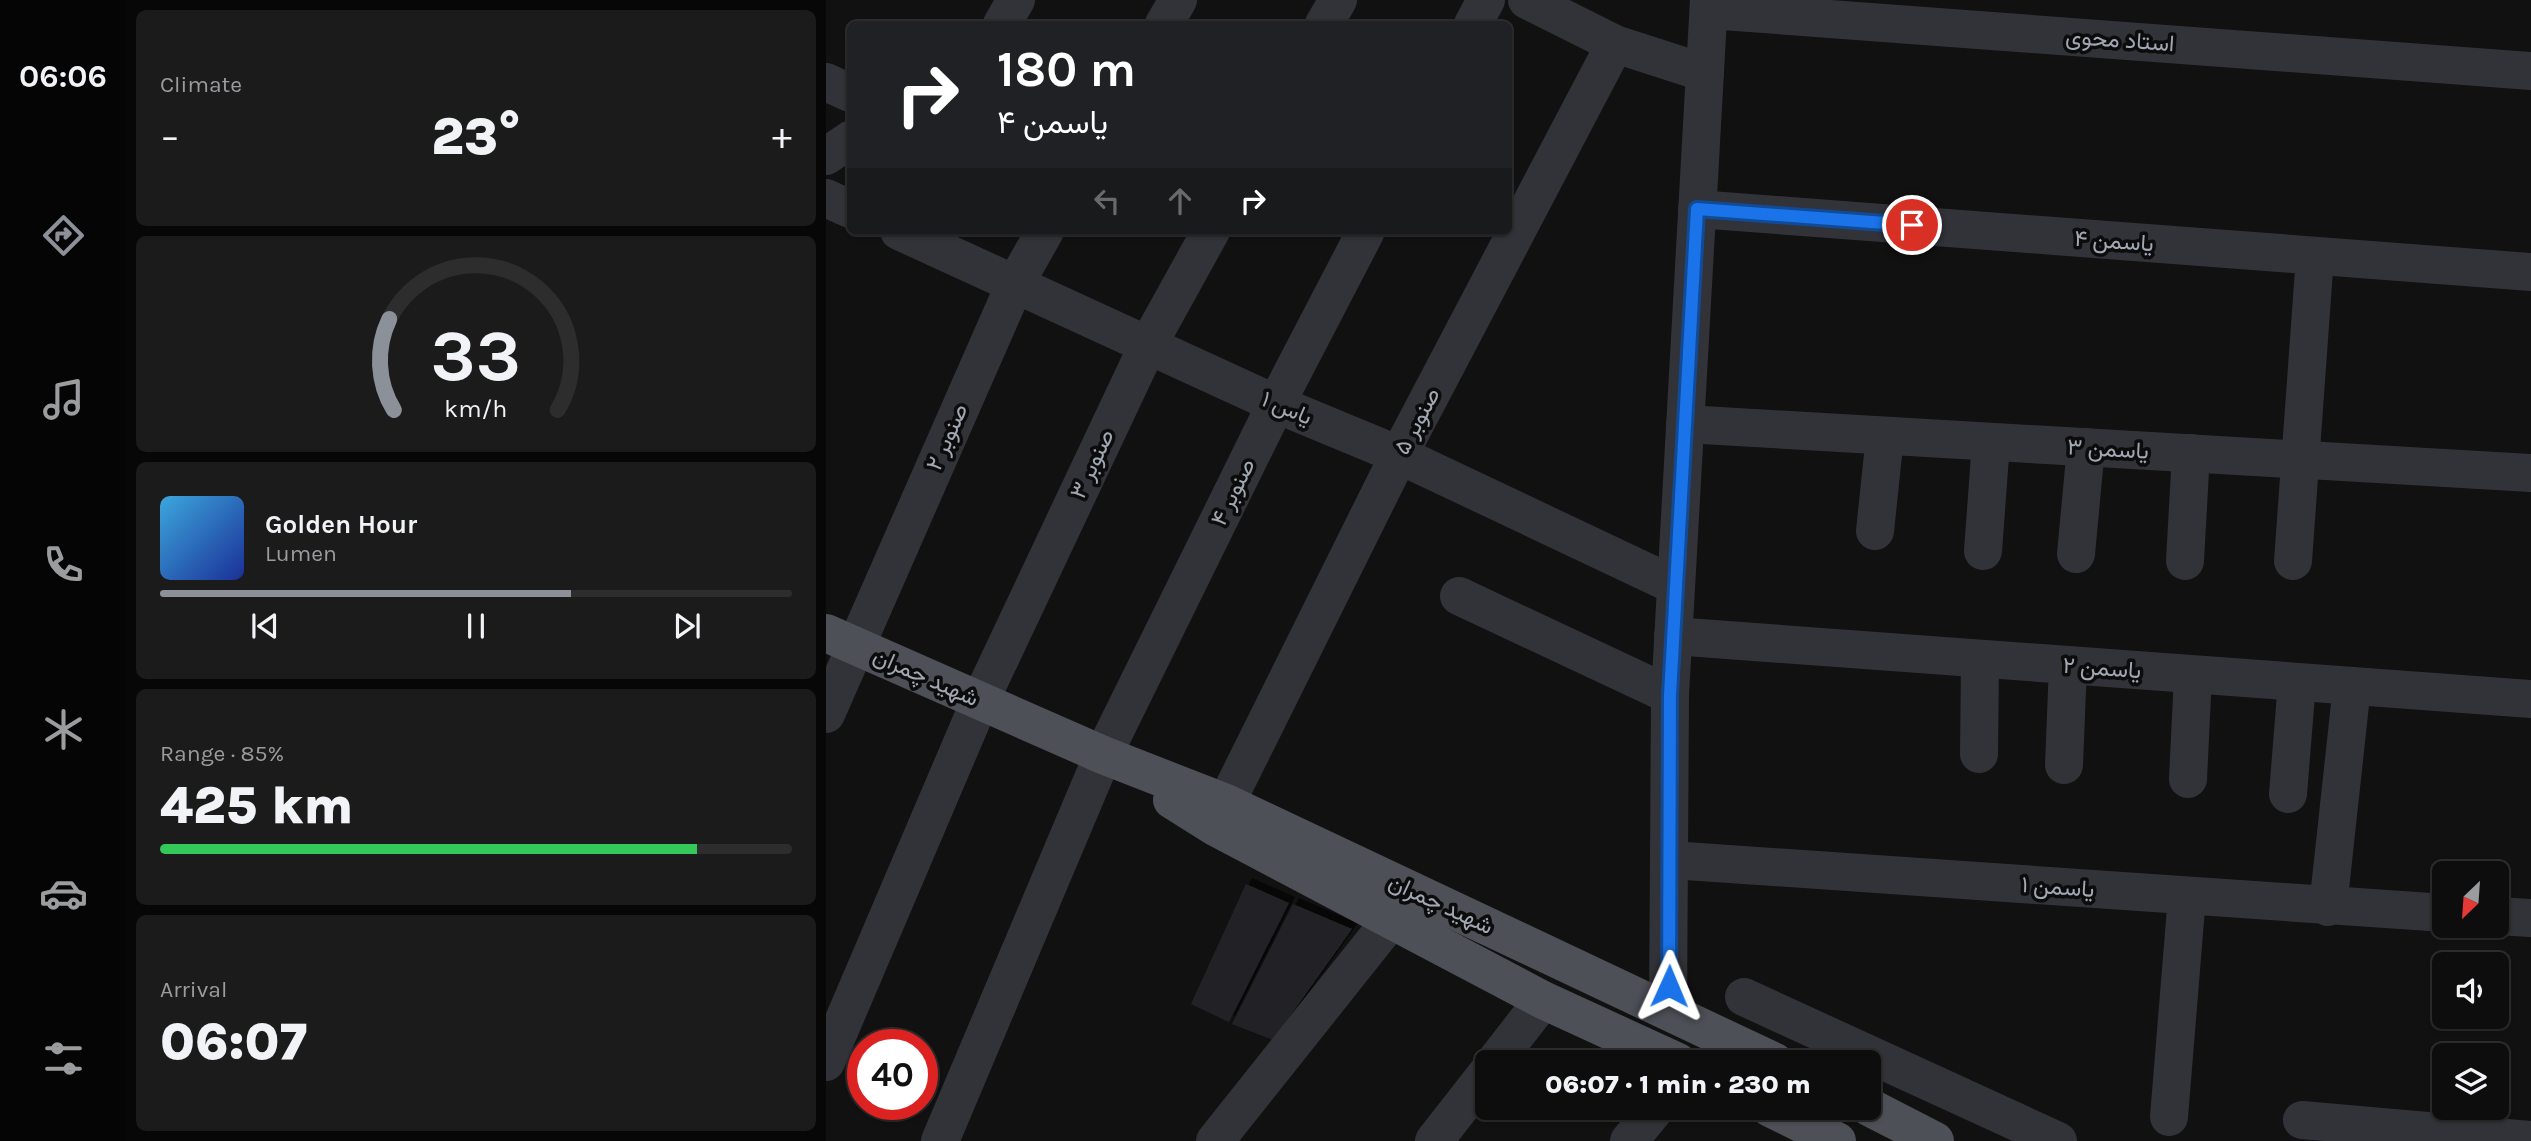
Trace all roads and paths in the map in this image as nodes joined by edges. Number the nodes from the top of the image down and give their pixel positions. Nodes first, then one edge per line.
1 (1016, 0) edge
2 (1178, 0) edge
3 (1338, 0) edge
4 (1486, 0) edge
5 (1527, 0) edge
6 (1709, 5) edge
7 (1004, 21) edge
8 (1166, 21) edge
9 (1326, 21) edge
10 (1475, 21) edge
11 (1615, 44) junction
12 (2531, 71) edge
13 (1705, 73) junction
14 (826, 82) edge
15 (847, 92) edge
16 (847, 142) edge
17 (826, 156) edge
18 (826, 198) edge
19 (847, 208) edge
20 (1697, 209) junction
21 (908, 235) edge
22 (1043, 235) edge
23 (1209, 235) edge
24 (1364, 235) edge
25 (2315, 256) junction
26 (2531, 272) edge
27 (1015, 284) junction
28 (1148, 345) junction
29 (1276, 404) junction
30 (1685, 424) junction
31 (1885, 436) junction
32 (1991, 442) junction
33 (2086, 447) junction
34 (2190, 453) junction
35 (1399, 455) junction
36 (2301, 460) junction
37 (2531, 473) edge
38 (1875, 531) dead end
39 (1983, 551) dead end
40 (2076, 554) dead end
41 (2185, 561) dead end
42 (2292, 561) dead end
43 (1676, 586) junction
44 (1459, 596) dead end
45 (1673, 636) junction
46 (840, 640) edge
47 (1980, 659) junction
48 (2068, 665) junction
49 (2193, 675) junction
50 (2297, 682) junction
51 (2352, 686) junction
52 (1670, 695) junction
53 (2531, 699) edge
54 (980, 701) junction
55 (826, 714) edge
56 (1979, 754) dead end
57 (1102, 755) junction
58 (2064, 765) dead end
59 (2188, 779) dead end
60 (2288, 793) dead end
61 (1226, 803) junction
62 (1671, 860) junction
63 (2187, 896) junction
64 (2328, 907) junction
65 (2432, 912) edge
66 (2510, 917) edge
67 (2531, 918) edge
68 (1391, 920) junction
69 (1744, 997) dead end
70 (1544, 1000) junction
71 (1668, 1012) junction
72 (1504, 1050) edge
73 (1652, 1050) edge
74 (1750, 1050) edge
75 (826, 1062) edge
76 (1475, 1089) edge
77 (1881, 1113) edge
78 (2169, 1117) dead end
79 (1646, 1120) edge
80 (1794, 1120) edge
81 (2302, 1120) dead end
82 (2531, 1140) edge
83 (940, 1141) edge
84 (1215, 1141) edge
85 (1434, 1141) edge
86 (1629, 1141) edge
87 (1837, 1141) edge
88 (1935, 1141) edge
89 (2058, 1141) edge

1 - 7 street
2 - 8 street
3 - 9 street
4 - 10 street
5 - 11 street
6 - 12 street, استاد محوی
6 - 13 street
11 - 13 street
11 - 35 street, صنوبر ۵
13 - 20 street
14 - 15 street
16 - 17 street
18 - 19 street
20 - 25 street, یاسمن ۴
20 - 30 street
21 - 27 street, یاس ۱
22 - 27 street, صنوبر ۲
23 - 28 street, صنوبر ۳
24 - 29 street, صنوبر ۴
25 - 26 street, یاسمن ۴
25 - 36 street
27 - 28 street, یاس ۱
27 - 46 street, صنوبر ۲
28 - 29 street, یاس ۱
28 - 54 street, صنوبر ۳
29 - 35 street, یاس ۱
29 - 57 street, صنوبر ۴
30 - 31 street, یاسمن ۳
30 - 43 street
31 - 32 street, یاسمن ۳
31 - 38 street
32 - 33 street, یاسمن ۳
32 - 39 street
33 - 34 street, یاسمن ۳
33 - 40 street
34 - 36 street, یاسمن ۳
34 - 41 street
35 - 43 street, یاس ۱
35 - 61 street, صنوبر ۵
36 - 37 street, یاسمن ۳
36 - 42 street
43 - 45 street
44 - 52 street
45 - 47 street, یاسمن ۲
45 - 52 street
46 - 54 main road, شهید چمران
46 - 55 street, صنوبر ۲
47 - 48 street, یاسمن ۲
47 - 56 street
48 - 49 street, یاسمن ۲
48 - 58 street
49 - 50 street, یاسمن ۲
49 - 59 street
50 - 51 street, یاسمن ۲
50 - 60 street
51 - 53 street, یاسمن ۲
51 - 64 street
52 - 62 street
54 - 57 main road, شهید چمران
54 - 75 street, صنوبر ۳
57 - 61 main road, شهید چمران
57 - 68 main road, شهید چمران
57 - 83 street, صنوبر ۴
61 - 71 main road, شهید چمران
62 - 63 street, یاسمن ۱
62 - 71 street
63 - 64 street, یاسمن ۱
63 - 78 street
64 - 65 street, یاسمن ۱
66 - 67 street
68 - 70 main road, شهید چمران
68 - 84 street
69 - 89 street
70 - 72 street
70 - 73 main road, شهید چمران
71 - 74 main road, شهید چمران
76 - 85 street
77 - 88 main road
79 - 86 street
80 - 87 main road
81 - 82 street

